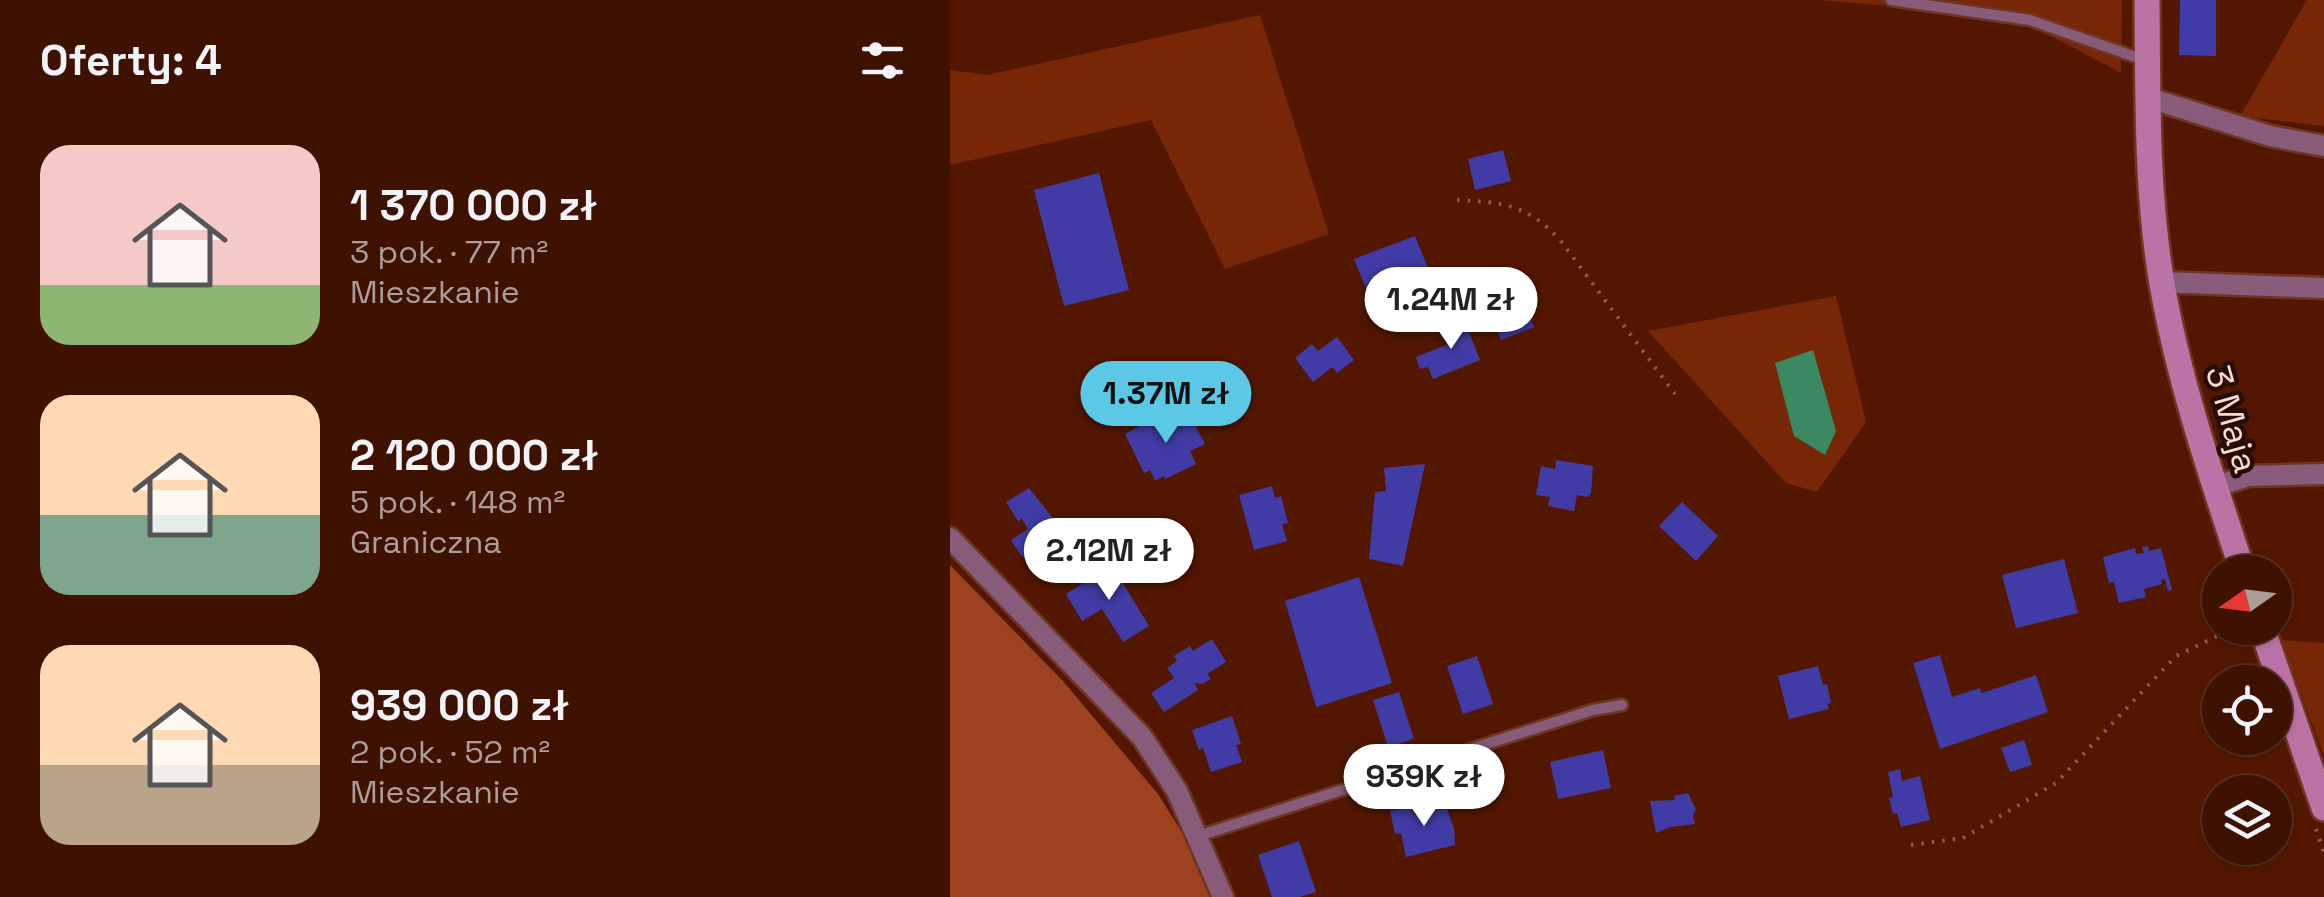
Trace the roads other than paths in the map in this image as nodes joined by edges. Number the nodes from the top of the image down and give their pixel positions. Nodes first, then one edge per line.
1 (1891, 0) edge
2 (2148, 0) edge
3 (2148, 61) junction
4 (2148, 98) junction
5 (2324, 146) edge
6 (2162, 282) junction
7 (2324, 288) edge
8 (2324, 474) edge
9 (2214, 487) junction
10 (950, 538) edge
11 (2238, 555) edge
12 (2268, 645) edge
13 (1622, 705) dead end
14 (2324, 808) edge
15 (1198, 836) junction
16 (1223, 897) edge

1 - 3 lane
2 - 3 street, 3 Maja
3 - 4 street, 3 Maja
4 - 5 street
4 - 6 street, 3 Maja
6 - 7 street
6 - 9 street, 3 Maja
8 - 9 street
9 - 11 street, 3 Maja
10 - 15 street
12 - 14 street
13 - 15 lane
15 - 16 street

